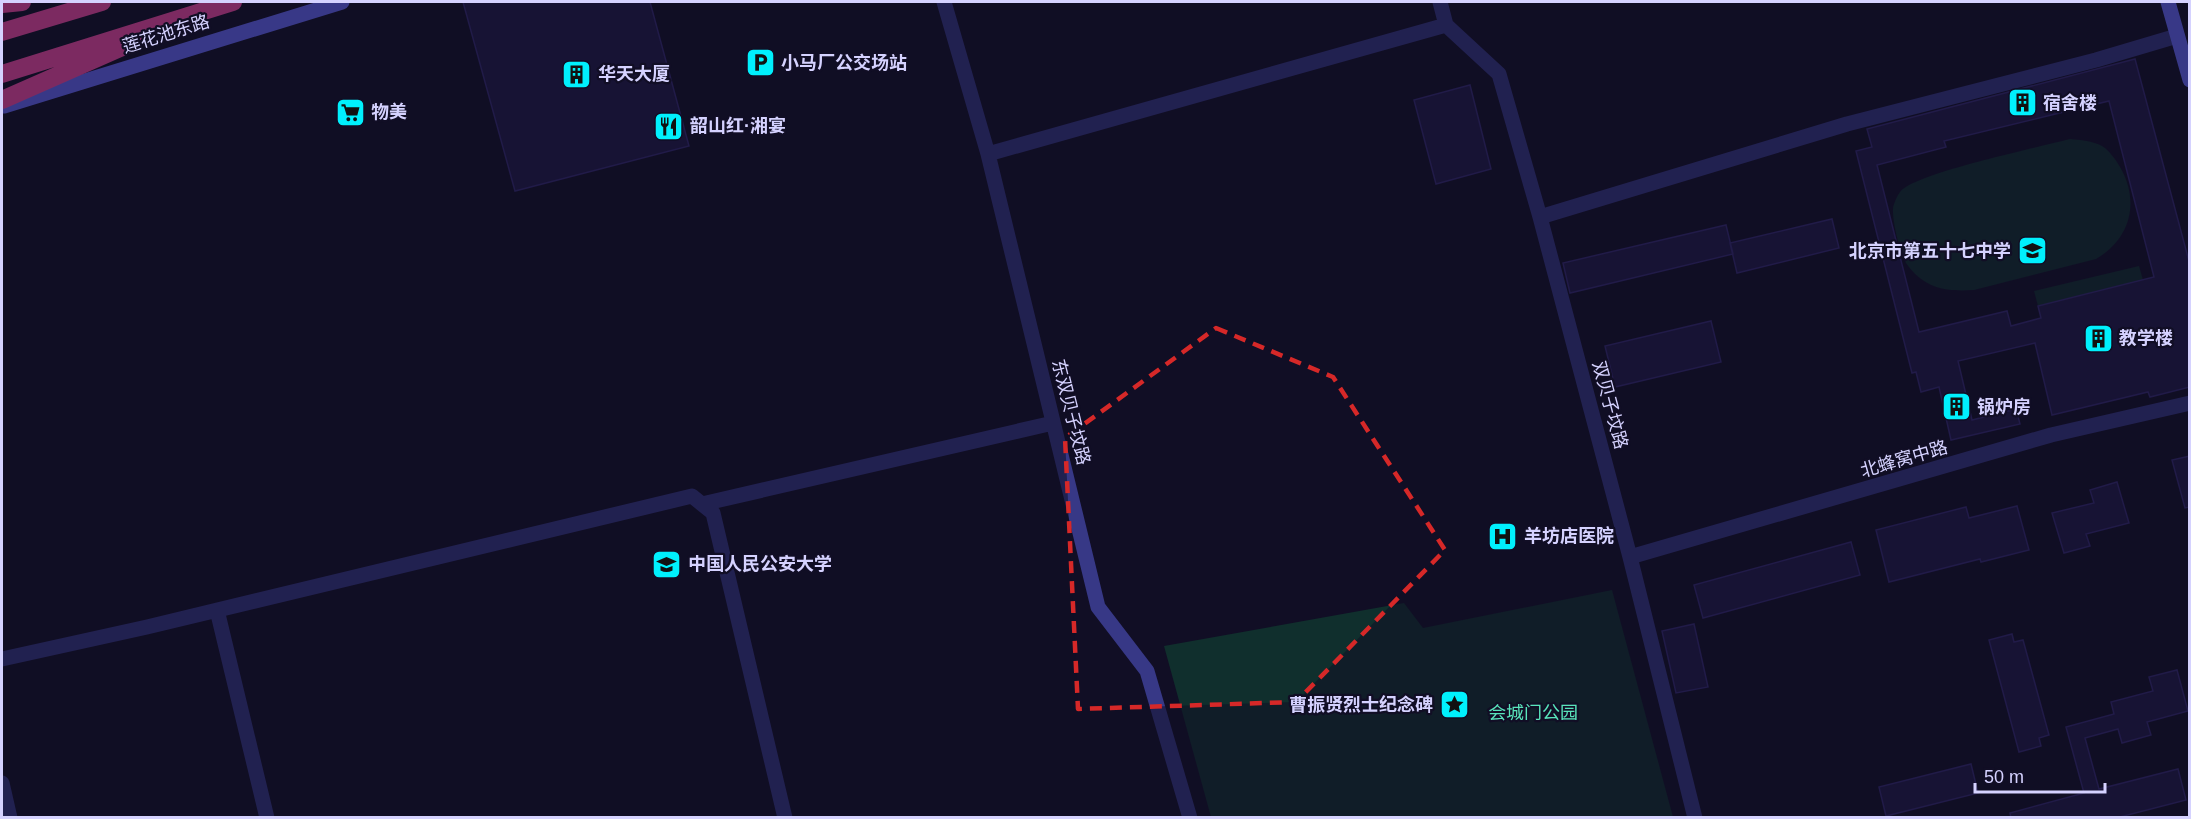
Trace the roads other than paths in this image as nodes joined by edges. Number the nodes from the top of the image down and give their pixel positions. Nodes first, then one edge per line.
1 (22, 2) edge
2 (102, 2) edge
3 (233, 2) edge
4 (342, 2) edge
5 (945, 2) edge
6 (1440, 2) edge
7 (2168, 2) edge
8 (2, 4) edge
9 (214, 8) junction
10 (1446, 25) junction
11 (2, 32) edge
12 (2177, 36) junction
13 (2, 74) edge
14 (2190, 80) edge
15 (2, 100) edge
16 (2, 107) edge
17 (988, 154) junction
18 (1540, 217) junction
19 (2190, 403) edge
20 (1053, 423) junction
21 (702, 504) junction
22 (1630, 558) junction
23 (217, 610) junction
24 (2, 659) edge
25 (2, 783) edge
26 (10, 818) edge
27 (267, 818) edge
28 (785, 818) edge
29 (1190, 818) edge
30 (1695, 818) edge

1 - 8 highway
2 - 11 highway
3 - 9 highway, 莲花池东路
4 - 16 street, 莲花池东路
5 - 17 street, 东双贝子坟路
6 - 10 street
7 - 12 street
9 - 13 highway, 莲花池东路
9 - 15 highway
10 - 17 street
10 - 18 street, 双贝子坟路
12 - 14 street
12 - 18 street
17 - 20 street, 东双贝子坟路
18 - 22 street, 双贝子坟路
19 - 22 street, 北蜂窝中路
20 - 21 street
20 - 29 street, 东双贝子坟路
21 - 23 street
21 - 28 street
22 - 30 street, 双贝子坟路
23 - 24 street
23 - 27 street
25 - 26 street

